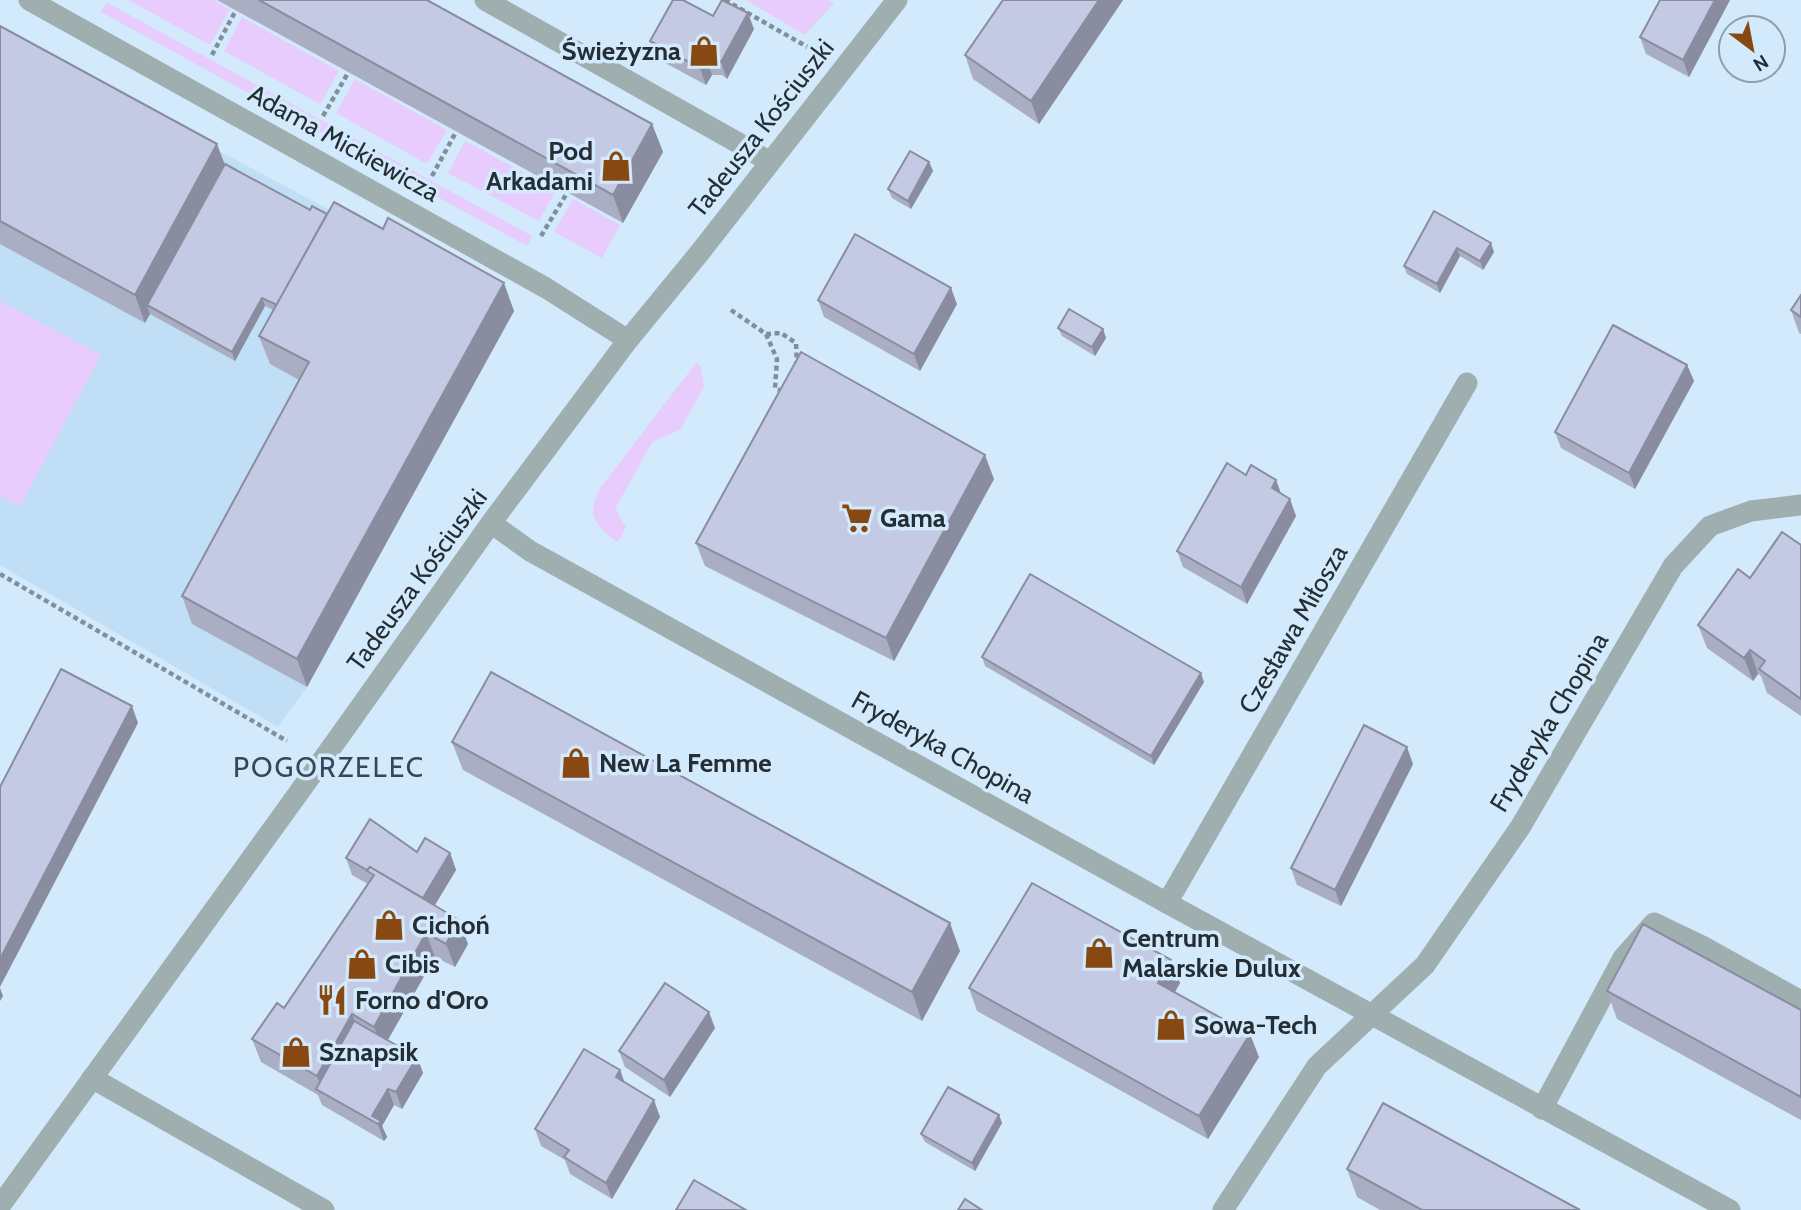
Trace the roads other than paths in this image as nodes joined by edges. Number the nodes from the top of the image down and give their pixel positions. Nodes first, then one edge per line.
1 (29, 0) edge
2 (485, 0) edge
3 (897, 0) edge
4 (770, 162) junction
5 (628, 340) junction
6 (1467, 383) dead end
7 (1801, 505) edge
8 (491, 523) junction
9 (1167, 903) junction
10 (1801, 1001) edge
11 (1371, 1015) junction
12 (92, 1078) junction
13 (1542, 1109) junction
14 (1, 1204) edge
15 (324, 1210) edge
16 (1223, 1210) edge
17 (1730, 1210) edge

1 - 5 street, Adama Mickiewicza
2 - 4 street
3 - 4 street, Tadeusza Kościuszki
4 - 5 street, Tadeusza Kościuszki
5 - 8 street, Tadeusza Kościuszki
6 - 9 street, Czesława Miłosza
7 - 11 street, Fryderyka Chopina
8 - 9 street, Fryderyka Chopina
8 - 12 street, Tadeusza Kościuszki
9 - 11 street, Fryderyka Chopina
10 - 13 street
11 - 13 street, Fryderyka Chopina
11 - 16 street
12 - 14 street, Tadeusza Kościuszki
12 - 15 street
13 - 17 street, Fryderyka Chopina

